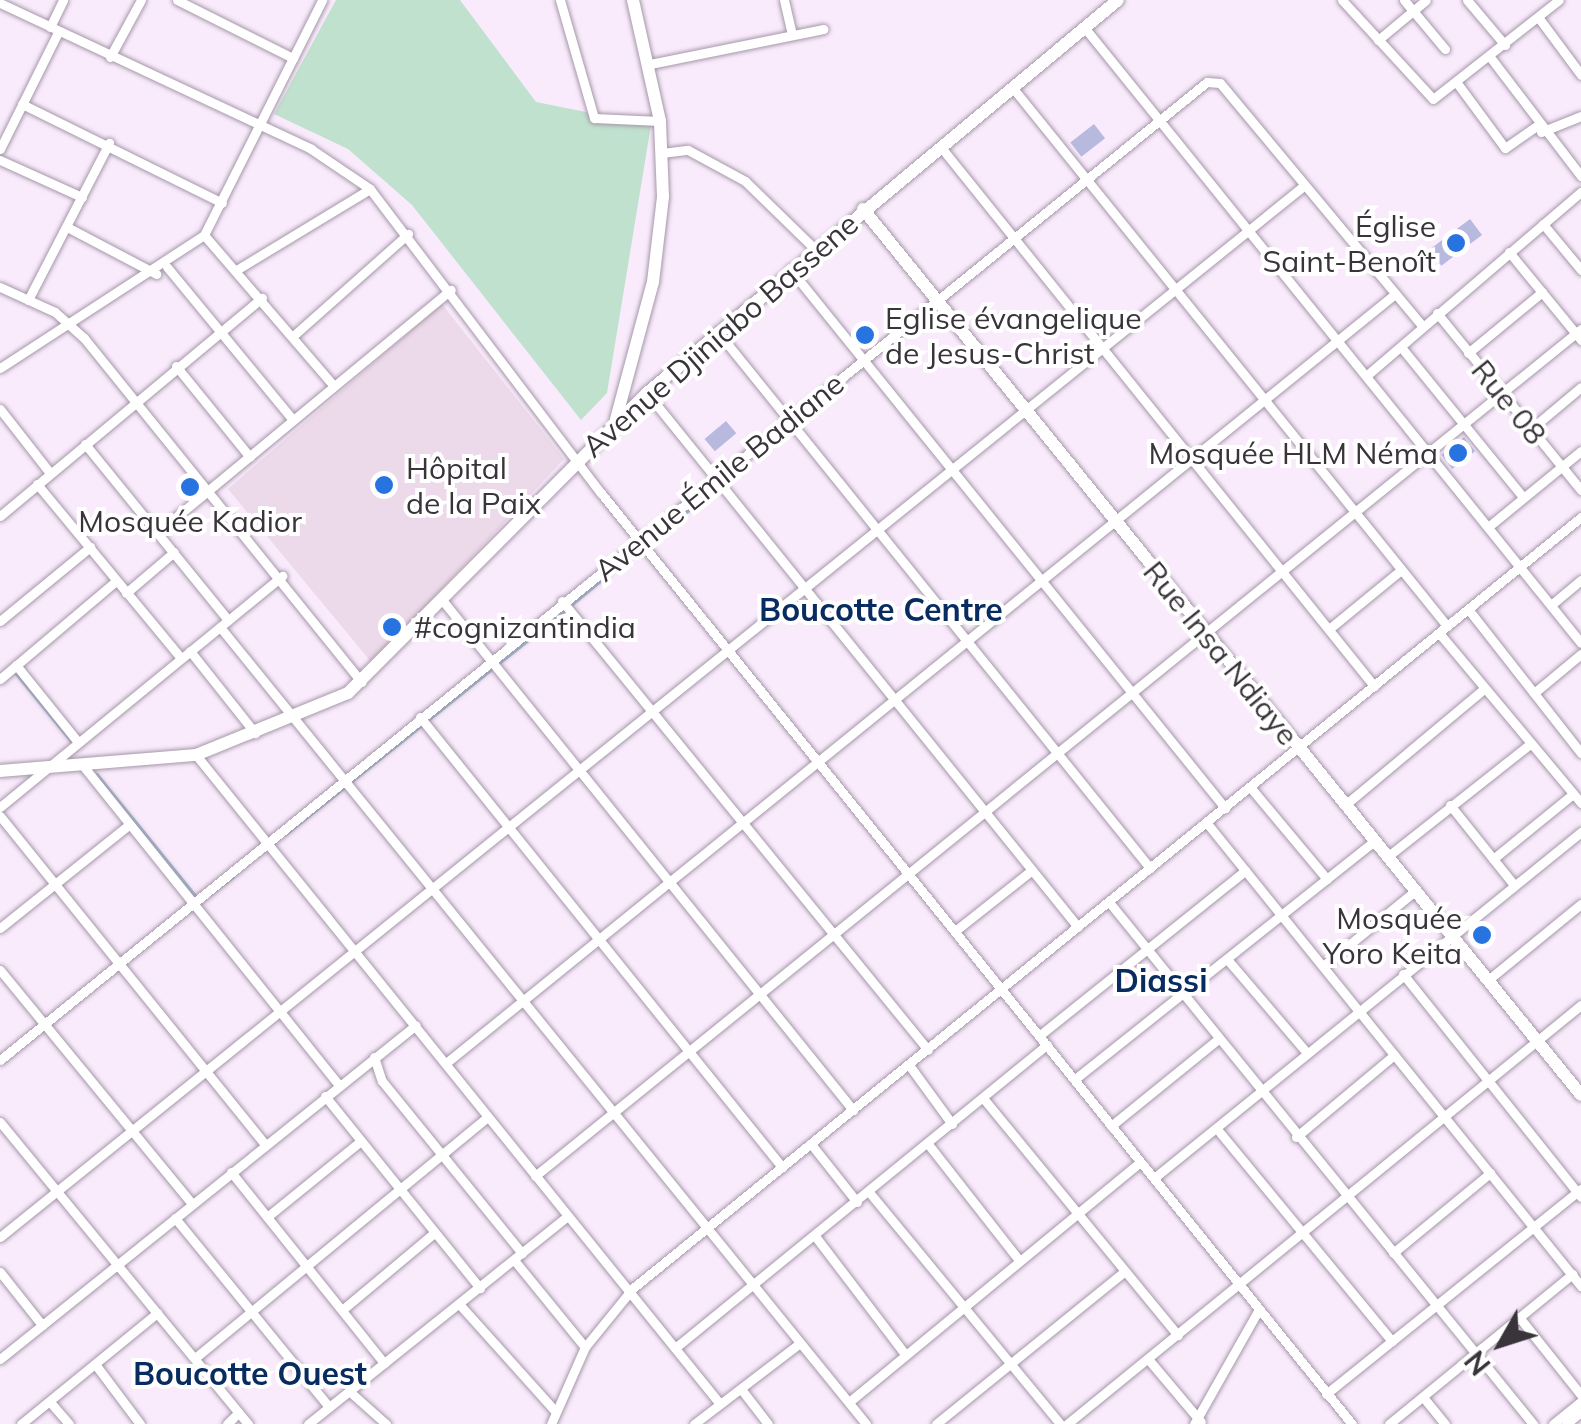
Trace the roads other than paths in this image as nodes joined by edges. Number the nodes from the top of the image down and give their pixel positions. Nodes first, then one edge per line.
1 (62, 0) edge
2 (142, 0) edge
3 (176, 0) edge
4 (322, 0) edge
5 (560, 0) edge
6 (633, 0) edge
7 (784, 0) edge
8 (1118, 0) edge
9 (1342, 0) edge
10 (1404, 0) edge
11 (1426, 0) edge
12 (1467, 0) edge
13 (1559, 0) edge
14 (0, 3) edge
15 (1413, 11) junction
16 (1538, 17) junction
17 (1084, 27) junction
18 (822, 29) dead end
19 (54, 30) junction
20 (792, 35) junction
21 (1378, 40) junction
22 (1504, 45) junction
23 (1445, 49) dead end
24 (110, 57) junction
25 (1490, 57) junction
26 (293, 58) junction
27 (650, 64) junction
28 (1581, 76) edge
29 (1457, 83) junction
30 (1012, 87) junction
31 (22, 104) junction
32 (1581, 116) edge
33 (660, 120) junction
34 (1160, 122) junction
35 (259, 129) junction
36 (1539, 129) junction
37 (110, 143) junction
38 (940, 146) junction
39 (0, 149) edge
40 (662, 153) junction
41 (0, 160) edge
42 (1581, 176) edge
43 (1086, 180) junction
44 (370, 188) junction
45 (1301, 188) junction
46 (1580, 194) edge
47 (82, 197) junction
48 (222, 203) junction
49 (864, 209) junction
50 (1544, 224) junction
51 (67, 228) junction
52 (1247, 232) junction
53 (408, 234) junction
54 (204, 235) junction
55 (1015, 238) junction
56 (814, 248) junction
57 (1509, 252) junction
58 (166, 268) junction
59 (790, 268) junction
60 (238, 269) junction
61 (1581, 270) edge
62 (156, 274) junction
63 (0, 288) edge
64 (451, 290) junction
65 (1174, 291) junction
66 (1542, 292) junction
67 (1395, 294) junction
68 (262, 298) junction
69 (28, 300) junction
70 (938, 302) junction
71 (1437, 313) junction
72 (72, 325) junction
73 (1422, 326) junction
74 (221, 329) junction
75 (716, 331) junction
76 (1579, 334) edge
77 (293, 336) junction
78 (1338, 340) junction
79 (1401, 347) junction
80 (1102, 348) junction
81 (1468, 353) junction
82 (862, 362) junction
83 (1, 366) edge
84 (176, 366) junction
85 (1366, 376) junction
86 (334, 386) junction
87 (1581, 387) edge
88 (646, 393) junction
89 (1501, 393) junction
90 (135, 400) junction
91 (1265, 401) junction
92 (0, 410) edge
93 (1024, 410) junction
94 (293, 420) junction
95 (616, 422) junction
96 (789, 422) junction
97 (1463, 424) junction
98 (1531, 429) junction
99 (85, 444) junction
100 (1581, 451) edge
101 (1427, 453) junction
102 (250, 456) junction
103 (1194, 459) junction
104 (576, 462) junction
105 (1562, 467) junction
106 (949, 472) junction
107 (50, 473) junction
108 (718, 478) junction
109 (37, 484) junction
110 (211, 488) junction
111 (1581, 490) edge
112 (1523, 497) junction
113 (2, 510) edge
114 (1354, 512) junction
115 (1581, 518) edge
116 (1116, 521) junction
117 (1488, 527) junction
118 (877, 531) junction
119 (158, 532) junction
120 (640, 541) junction
121 (90, 547) junction
122 (174, 552) junction
123 (1520, 567) junction
124 (1282, 570) junction
125 (1401, 570) junction
126 (282, 576) junction
127 (1581, 580) edge
128 (116, 581) junction
129 (1039, 582) junction
130 (805, 589) junction
131 (126, 594) junction
132 (443, 601) junction
133 (562, 601) junction
134 (1551, 605) junction
135 (1468, 609) junction
136 (0, 621) edge
137 (224, 623) junction
138 (1329, 629) junction
139 (1443, 629) junction
140 (1206, 633) junction
141 (967, 641) junction
142 (1581, 644) edge
143 (728, 652) junction
144 (1581, 654) edge
145 (185, 655) junction
146 (489, 661) junction
147 (6, 670) edge
148 (363, 683) junction
149 (1374, 686) junction
150 (1485, 688) junction
151 (1130, 692) junction
152 (1534, 693) junction
153 (896, 698) junction
154 (652, 713) junction
155 (420, 717) junction
156 (296, 720) junction
157 (256, 736) junction
158 (78, 742) junction
159 (1529, 744) junction
160 (1298, 748) junction
161 (1058, 751) junction
162 (1581, 753) edge
163 (196, 755) junction
164 (819, 760) junction
165 (84, 767) junction
166 (45, 770) junction
167 (0, 771) edge
168 (580, 772) junction
169 (342, 782) junction
170 (1250, 787) junction
171 (1573, 794) junction
172 (1581, 803) edge
173 (1345, 805) junction
174 (1450, 805) junction
175 (0, 807) edge
176 (1225, 808) junction
177 (985, 810) junction
178 (0, 816) edge
179 (742, 822) junction
180 (1206, 822) junction
181 (130, 824) junction
182 (506, 829) junction
183 (1581, 832) edge
184 (268, 841) junction
185 (1374, 841) junction
186 (1388, 857) junction
187 (1493, 859) junction
188 (1150, 868) junction
189 (1032, 870) junction
190 (1245, 871) junction
191 (909, 872) junction
192 (1327, 879) junction
193 (670, 881) junction
194 (56, 884) junction
195 (1514, 885) junction
196 (1415, 891) junction
197 (430, 892) junction
198 (1109, 902) junction
199 (193, 903) junction
200 (1581, 904) edge
201 (1282, 916) junction
202 (1078, 927) junction
203 (0, 928) edge
204 (956, 932) junction
205 (832, 933) junction
206 (1450, 936) junction
207 (599, 939) junction
208 (1148, 951) junction
209 (355, 954) junction
210 (1227, 958) junction
211 (120, 963) junction
212 (1323, 966) junction
213 (0, 970) edge
214 (1403, 974) junction
215 (1488, 980) junction
216 (1002, 989) junction
217 (759, 991) junction
218 (1182, 994) junction
219 (519, 1002) junction
220 (1581, 1005) edge
221 (1359, 1010) junction
222 (280, 1014) junction
223 (45, 1024) junction
224 (416, 1025) junction
225 (1040, 1036) junction
226 (1218, 1040) junction
227 (1536, 1041) junction
228 (1047, 1045) junction
229 (687, 1049) junction
230 (928, 1050) junction
231 (1306, 1053) junction
232 (1394, 1055) junction
233 (374, 1057) junction
234 (0, 1060) edge
235 (446, 1063) junction
236 (909, 1065) junction
237 (205, 1071) junction
238 (1075, 1079) junction
239 (1489, 1080) junction
240 (1576, 1080) edge
241 (339, 1085) junction
242 (1261, 1091) junction
243 (325, 1096) junction
244 (1581, 1096) edge
245 (983, 1098) junction
246 (853, 1110) junction
247 (609, 1112) junction
248 (1445, 1117) junction
249 (487, 1118) junction
250 (0, 1122) edge
251 (952, 1124) junction
252 (1111, 1126) junction
253 (1217, 1129) junction
254 (132, 1132) junction
255 (1296, 1137) junction
256 (361, 1142) junction
257 (265, 1144) junction
258 (811, 1144) junction
259 (928, 1144) junction
260 (443, 1152) junction
261 (1140, 1162) junction
262 (782, 1167) junction
263 (231, 1172) junction
264 (1490, 1173) junction
265 (535, 1176) junction
266 (1154, 1178) junction
267 (399, 1187) junction
268 (869, 1192) junction
269 (1580, 1192) edge
270 (56, 1193) junction
271 (1348, 1198) junction
272 (857, 1202) junction
273 (192, 1204) junction
274 (1078, 1213) junction
275 (267, 1217) junction
276 (175, 1218) junction
277 (566, 1218) junction
278 (1534, 1227) junction
279 (701, 1228) junction
280 (434, 1233) junction
281 (1304, 1234) junction
282 (815, 1236) junction
283 (0, 1237) edge
284 (1393, 1253) junction
285 (518, 1257) junction
286 (1019, 1260) junction
287 (305, 1264) junction
288 (115, 1266) junction
289 (1125, 1271) junction
290 (0, 1272) edge
291 (1572, 1274) junction
292 (1240, 1285) junction
293 (754, 1286) junction
294 (1581, 1286) edge
295 (480, 1288) junction
296 (628, 1293) junction
297 (460, 1305) junction
298 (963, 1306) junction
299 (1434, 1306) junction
300 (251, 1308) junction
301 (342, 1310) junction
302 (1259, 1310) junction
303 (156, 1313) junction
304 (1518, 1317) junction
305 (42, 1325) junction
306 (1178, 1335) junction
307 (1392, 1341) junction
308 (800, 1343) junction
309 (585, 1347) junction
310 (675, 1348) junction
311 (905, 1354) junction
312 (1474, 1354) junction
313 (195, 1358) junction
314 (1148, 1359) junction
315 (0, 1360) edge
316 (384, 1363) junction
317 (95, 1364) junction
318 (1010, 1364) junction
319 (741, 1389) junction
320 (349, 1391) junction
321 (1326, 1394) junction
322 (1423, 1397) junction
323 (1581, 1398) edge
324 (50, 1402) junction
325 (849, 1402) junction
326 (720, 1404) junction
327 (329, 1406) junction
328 (556, 1411) junction
329 (1581, 1412) edge
330 (238, 1413) junction
331 (1198, 1423) edge
332 (21, 1424) edge
333 (68, 1424) edge
334 (140, 1424) edge
335 (227, 1424) edge
336 (248, 1424) edge
337 (308, 1424) edge
338 (386, 1424) edge
339 (551, 1424) edge
340 (694, 1424) edge
341 (768, 1424) edge
342 (866, 1424) edge
343 (936, 1424) edge
344 (1064, 1424) edge
345 (1352, 1424) edge
346 (1388, 1424) edge
347 (1444, 1424) edge
348 (1533, 1424) edge
349 (1553, 1424) edge
350 (1566, 1424) edge

1 - 19 street
2 - 24 street
3 - 26 street
4 - 26 street
5 - 33 street
6 - 27 main road
7 - 20 street
8 - 17 main road, Avenue Djiniabo Bassene
9 - 21 street
10 - 15 street
11 - 15 street
12 - 22 street
13 - 16 street
14 - 19 street
15 - 21 street
15 - 23 street
16 - 22 street
16 - 28 street
17 - 30 main road, Avenue Djiniabo Bassene
17 - 34 street
18 - 20 street
19 - 24 street
19 - 31 street
20 - 27 street
21 - 29 street
22 - 25 street
24 - 35 street
25 - 29 street
25 - 36 street
26 - 35 street
27 - 33 main road
29 - 36 street
30 - 38 main road, Avenue Djiniabo Bassene
30 - 43 street
31 - 37 street
31 - 39 street
32 - 36 street
33 - 40 main road
34 - 43 street, Avenue Émile Badiane
34 - 45 street, Avenue Émile Badiane
34 - 52 street
35 - 44 street
35 - 48 street
36 - 42 street
37 - 47 street
37 - 48 street
38 - 49 main road, Avenue Djiniabo Bassene
38 - 55 street
40 - 56 street
40 - 95 main road
41 - 47 street
43 - 55 street, Avenue Émile Badiane
43 - 65 street
44 - 53 street
44 - 60 street
45 - 52 street
45 - 67 street
46 - 50 street
47 - 51 street
48 - 54 street
49 - 56 main road, Avenue Djiniabo Bassene
49 - 70 main road, Rue Insa Ndiaye
50 - 57 street
50 - 61 street
51 - 62 street
51 - 69 street
52 - 65 street
52 - 78 street
53 - 64 street
53 - 77 street
54 - 58 street
54 - 60 street
55 - 70 street, Avenue Émile Badiane
55 - 80 street
56 - 59 main road, Avenue Djiniabo Bassene
57 - 66 street
57 - 71 street
58 - 62 street
58 - 74 street
59 - 75 main road, Avenue Djiniabo Bassene
59 - 82 street
60 - 68 street
62 - 72 street
63 - 69 street
64 - 86 street
64 - 104 street
65 - 80 street
65 - 91 street
66 - 76 street
66 - 81 street
67 - 73 street
67 - 78 street
68 - 74 street
68 - 77 street
69 - 72 street
70 - 82 street, Avenue Émile Badiane
70 - 93 main road, Rue Insa Ndiaye
71 - 73 street
71 - 81 street, Rue 08
72 - 83 street
72 - 90 street
73 - 79 street
74 - 84 street
74 - 94 street
75 - 88 main road, Avenue Djiniabo Bassene
75 - 96 street
76 - 89 street
77 - 86 street
78 - 85 street
78 - 91 street
79 - 85 street
79 - 97 street
80 - 93 street
80 - 103 street
81 - 89 street, Rue 08
82 - 96 street, Avenue Émile Badiane
82 - 106 street
84 - 90 street
84 - 102 street
85 - 101 street
86 - 94 street
87 - 98 street
88 - 95 main road, Avenue Djiniabo Bassene
88 - 108 street
89 - 97 street
89 - 98 street, Rue 08
90 - 99 street
90 - 110 street
91 - 103 street
91 - 114 street
92 - 107 street
93 - 106 street
93 - 116 main road, Rue Insa Ndiaye
94 - 102 street
95 - 104 main road, Avenue Djiniabo Bassene
96 - 108 street, Avenue Émile Badiane
96 - 118 street
97 - 101 street
97 - 112 street
98 - 105 street, Rue 08
99 - 107 street
99 - 119 street
100 - 105 street
101 - 114 street
101 - 117 street
102 - 110 street
103 - 116 street
103 - 124 street
104 - 120 street
104 - 132 main road, Avenue Djiniabo Bassene
105 - 111 street, Rue 08
105 - 112 street
106 - 118 street
106 - 129 street
107 - 109 street
108 - 120 street, Avenue Émile Badiane
108 - 130 street
109 - 113 street
109 - 121 street
110 - 119 street
110 - 126 street
112 - 117 street
114 - 124 street
114 - 125 street
115 - 123 street
116 - 129 street
116 - 140 main road, Rue Insa Ndiaye
117 - 123 street
118 - 130 street
118 - 141 street
119 - 122 street
120 - 133 street, Avenue Émile Badiane
120 - 143 street
121 - 128 street
121 - 136 street
122 - 131 street
122 - 137 street
123 - 134 street
123 - 135 street
124 - 138 street
124 - 140 street
125 - 138 street
125 - 139 street
126 - 137 street
126 - 148 street
127 - 134 street
128 - 131 street
128 - 147 street
129 - 141 street
129 - 151 street
130 - 143 street
130 - 153 street
131 - 145 street
132 - 146 street
132 - 148 main road, Avenue Djiniabo Bassene
133 - 146 street, Avenue Émile Badiane
133 - 154 street
134 - 142 street
135 - 139 street
135 - 152 street
137 - 145 street
137 - 156 street
138 - 149 street
139 - 149 street
139 - 150 street
140 - 151 street
140 - 160 main road, Rue Insa Ndiaye
141 - 153 street
141 - 161 street
143 - 154 street
143 - 164 street
144 - 152 street
145 - 157 street
145 - 158 street
146 - 155 street, Avenue Émile Badiane
146 - 168 street
147 - 158 street
148 - 156 main road, Avenue Djiniabo Bassene
149 - 160 street
150 - 159 street
150 - 173 street
151 - 161 street
151 - 176 street
152 - 162 street
153 - 164 street
153 - 177 street
154 - 168 street
154 - 179 street
155 - 169 street, Avenue Émile Badiane
155 - 182 street
156 - 157 main road, Avenue Djiniabo Bassene
156 - 169 street
157 - 163 main road, Avenue Djiniabo Bassene
158 - 166 street
159 - 171 street
159 - 174 street
160 - 170 street
160 - 173 main road, Rue Insa Ndiaye
161 - 177 street
161 - 188 street
163 - 165 main road, Avenue Djiniabo Bassene
163 - 184 street
164 - 179 street
164 - 191 street
165 - 166 main road, Avenue Djiniabo Bassene
165 - 181 street
166 - 167 main road, Avenue Djiniabo Bassene
166 - 175 street
168 - 182 street
168 - 193 street
169 - 184 street, Avenue Émile Badiane
169 - 197 street
170 - 176 street
170 - 192 street
171 - 172 street
171 - 187 street
173 - 185 main road, Rue Insa Ndiaye
174 - 186 street
174 - 187 street
176 - 180 street
177 - 189 street
177 - 191 street
178 - 194 street
179 - 193 street
179 - 205 street
180 - 188 street
180 - 190 street
181 - 194 street
181 - 199 street
182 - 197 street
182 - 207 street
183 - 195 street
184 - 199 street, Avenue Émile Badiane
184 - 209 street
185 - 186 main road, Rue Insa Ndiaye
185 - 192 street
186 - 196 main road, Rue Insa Ndiaye
187 - 195 street
188 - 198 street
189 - 202 street
189 - 204 street
190 - 201 street
190 - 208 street
191 - 204 street
191 - 205 street
192 - 201 street
193 - 207 street
193 - 217 street
194 - 203 street
194 - 211 street
195 - 206 street
196 - 206 main road, Rue Insa Ndiaye
196 - 212 street
197 - 209 street
197 - 219 street
198 - 202 street
198 - 208 street
199 - 211 street, Avenue Émile Badiane
199 - 222 street
200 - 215 street
201 - 210 street
201 - 212 street
202 - 216 street
204 - 216 street
205 - 217 street
205 - 230 street
206 - 214 street
206 - 215 main road, Rue Insa Ndiaye
207 - 219 street
207 - 229 street
208 - 218 street
208 - 225 street
209 - 222 street
209 - 224 street
210 - 218 street
210 - 231 street
211 - 223 street, Avenue Émile Badiane
211 - 237 street
212 - 221 street
213 - 223 street
214 - 221 street
214 - 239 street
215 - 227 main road, Rue Insa Ndiaye
216 - 225 street
216 - 230 street
217 - 229 street
217 - 246 street
218 - 226 street
218 - 238 street
219 - 235 street
219 - 247 street
220 - 227 street
221 - 231 street
221 - 232 street
222 - 237 street
222 - 241 street
223 - 234 street, Avenue Émile Badiane
223 - 254 street
224 - 233 street
224 - 235 street
225 - 228 street
226 - 242 street
226 - 252 street
227 - 239 street
227 - 240 main road, Rue Insa Ndiaye
228 - 238 street
228 - 245 street
229 - 247 street
229 - 262 street
230 - 236 street
231 - 242 street
232 - 248 street
232 - 255 street
233 - 241 street
233 - 260 street
235 - 249 street
236 - 246 street
236 - 251 street
237 - 254 street
237 - 257 street
238 - 252 street
239 - 248 street
239 - 269 street
240 - 244 main road, Rue Insa Ndiaye
241 - 243 street
242 - 253 street
242 - 255 street
243 - 256 street
243 - 257 street
245 - 251 street
245 - 274 street
246 - 258 street
247 - 265 street
247 - 279 street
248 - 264 street
248 - 271 street
249 - 260 street
249 - 265 street
250 - 270 street
251 - 259 street
252 - 261 street
253 - 266 street
253 - 281 street
254 - 270 street
254 - 273 street
255 - 271 street
256 - 267 street
256 - 275 street
257 - 263 street
258 - 262 street
258 - 272 street
259 - 268 street
259 - 286 street
260 - 267 street
260 - 285 street
261 - 266 street
261 - 274 street
262 - 279 street
263 - 273 street
263 - 275 street
264 - 278 street
264 - 284 street
265 - 277 street
266 - 292 street
267 - 280 street
267 - 287 street
268 - 272 street
268 - 298 street
269 - 278 street
270 - 283 street
270 - 288 street
271 - 281 street
271 - 284 street
272 - 282 street
273 - 276 street
274 - 286 street
274 - 289 street
275 - 287 street
276 - 288 street
276 - 300 street
277 - 285 street
277 - 296 street
278 - 291 street
278 - 299 street
279 - 293 street
279 - 296 street
280 - 295 street
280 - 301 street
281 - 292 street
281 - 307 street
282 - 293 street
282 - 311 street
284 - 299 street
285 - 295 street
285 - 309 street
286 - 298 street
287 - 300 street
287 - 301 street
288 - 303 street
288 - 305 street
289 - 306 street
289 - 318 street
290 - 305 street
291 - 294 street
291 - 304 street
292 - 302 street
292 - 306 street
293 - 308 street
293 - 310 street
295 - 297 street
296 - 309 street
296 - 310 street
297 - 316 street
297 - 328 street
298 - 311 street
298 - 318 street
299 - 307 street
299 - 312 street
300 - 313 street
300 - 327 street
301 - 316 street
302 - 321 street
302 - 331 street
303 - 313 street
303 - 317 street
304 - 312 street
304 - 323 street
305 - 315 street
306 - 314 street
307 - 321 street
308 - 319 street
308 - 325 street
309 - 328 street
310 - 326 street
311 - 325 street
312 - 322 street
312 - 348 street
313 - 330 street
314 - 331 street
314 - 344 street
316 - 320 street
317 - 324 street
317 - 334 street
318 - 343 street
318 - 344 street
319 - 326 street
319 - 341 street
320 - 327 street
320 - 338 street
321 - 345 street
322 - 346 street
322 - 347 street
323 - 349 street
324 - 332 street
324 - 333 street
325 - 342 street
326 - 340 street
327 - 337 street
328 - 339 street
329 - 350 street
330 - 335 street
330 - 336 street

